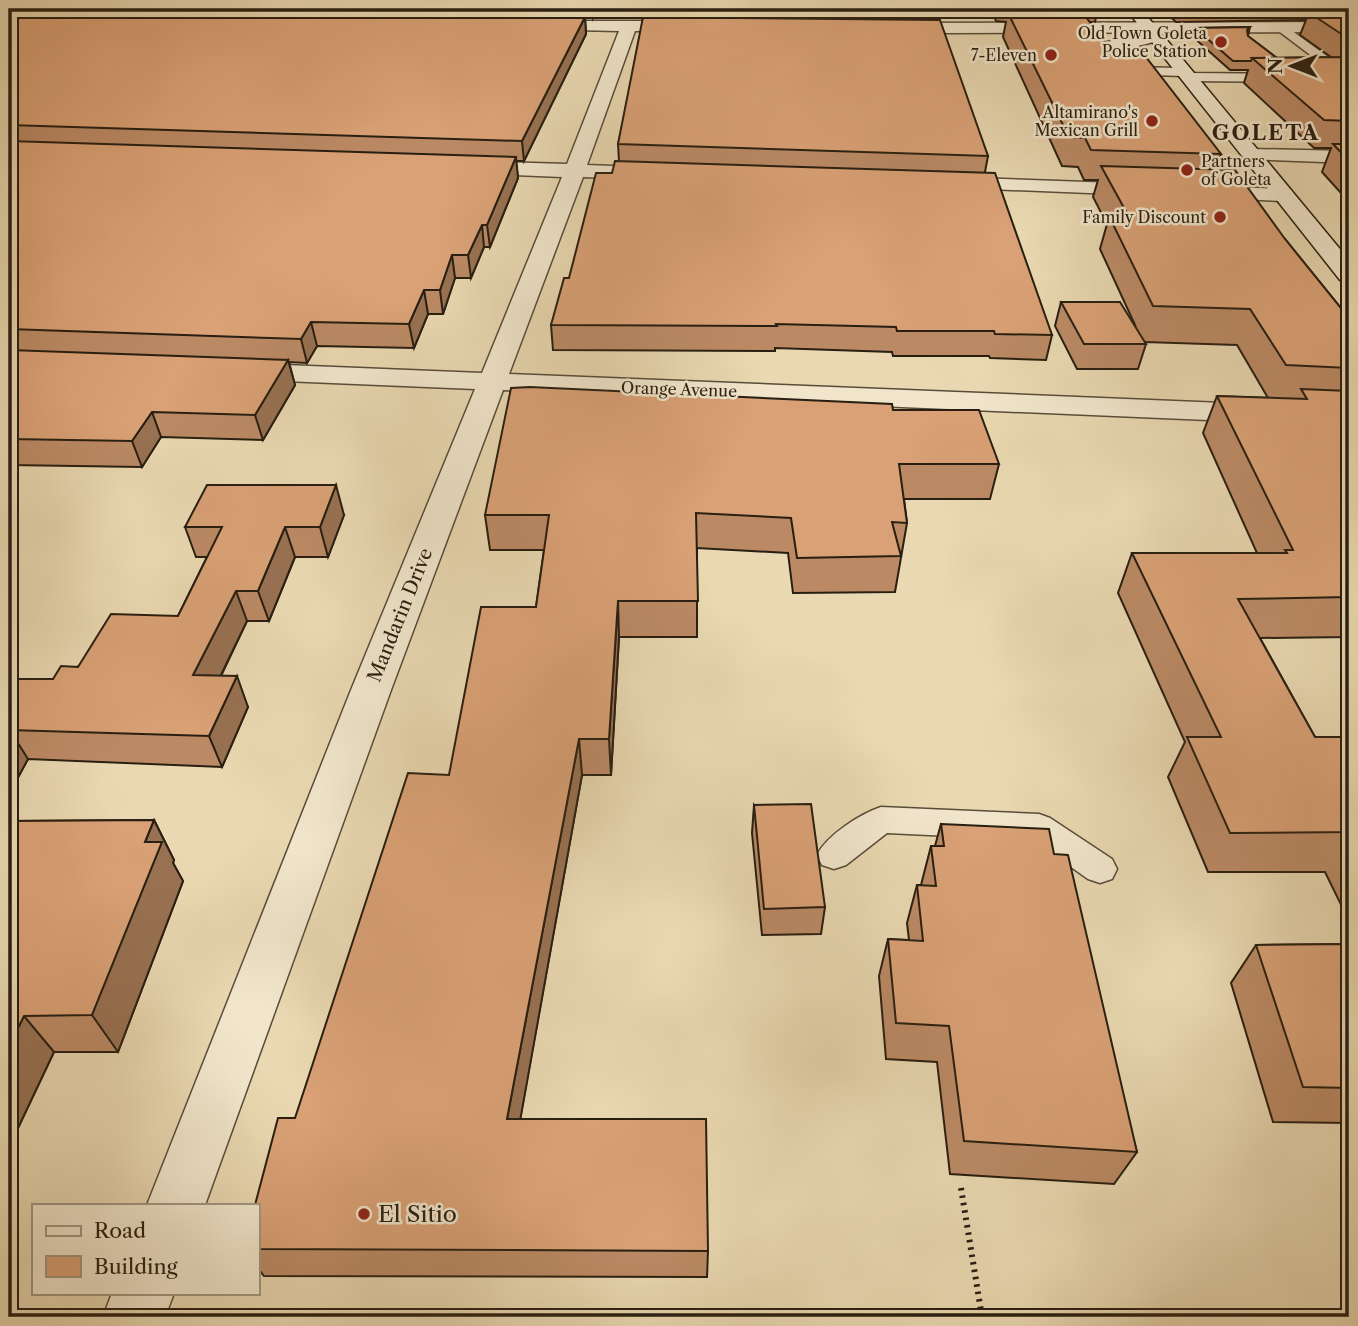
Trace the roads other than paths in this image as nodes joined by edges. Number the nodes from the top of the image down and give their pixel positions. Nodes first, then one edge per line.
1 (1133, 9) edge
2 (47, 16) edge
3 (1285, 21) junction
4 (101, 26) edge
5 (519, 26) edge
6 (629, 26) junction
7 (713, 27) edge
8 (1349, 27) edge
9 (881, 28) edge
10 (1082, 30) junction
11 (1153, 33) junction
12 (1092, 46) junction
13 (1280, 63) edge
14 (1187, 75) junction
15 (1327, 78) edge
16 (1252, 155) junction
17 (1349, 157) edge
18 (450, 166) edge
19 (575, 171) junction
20 (683, 174) edge
21 (923, 182) edge
22 (1283, 195) junction
23 (1349, 275) edge
24 (204, 370) edge
25 (493, 381) junction
26 (1349, 417) edge
27 (834, 855) dead end
28 (1100, 869) dead end
29 (176, 1204) edge
30 (143, 1294) edge
31 (134, 1317) edge

1 - 11 street
2 - 4 street
3 - 8 street
3 - 11 street
3 - 15 lane
5 - 6 street
6 - 7 street
6 - 19 street, Mandarin Drive
9 - 10 street
10 - 11 street
10 - 12 lane
11 - 12 lane
11 - 14 street
12 - 14 lane
13 - 14 lane
14 - 16 street
16 - 17 street
16 - 22 street
18 - 19 street
19 - 20 street
19 - 25 street, Mandarin Drive
21 - 22 street
22 - 23 street
24 - 25 street, Orange Avenue
25 - 26 street, Orange Avenue
25 - 29 street, Mandarin Drive
27 - 28 lane
30 - 31 street

